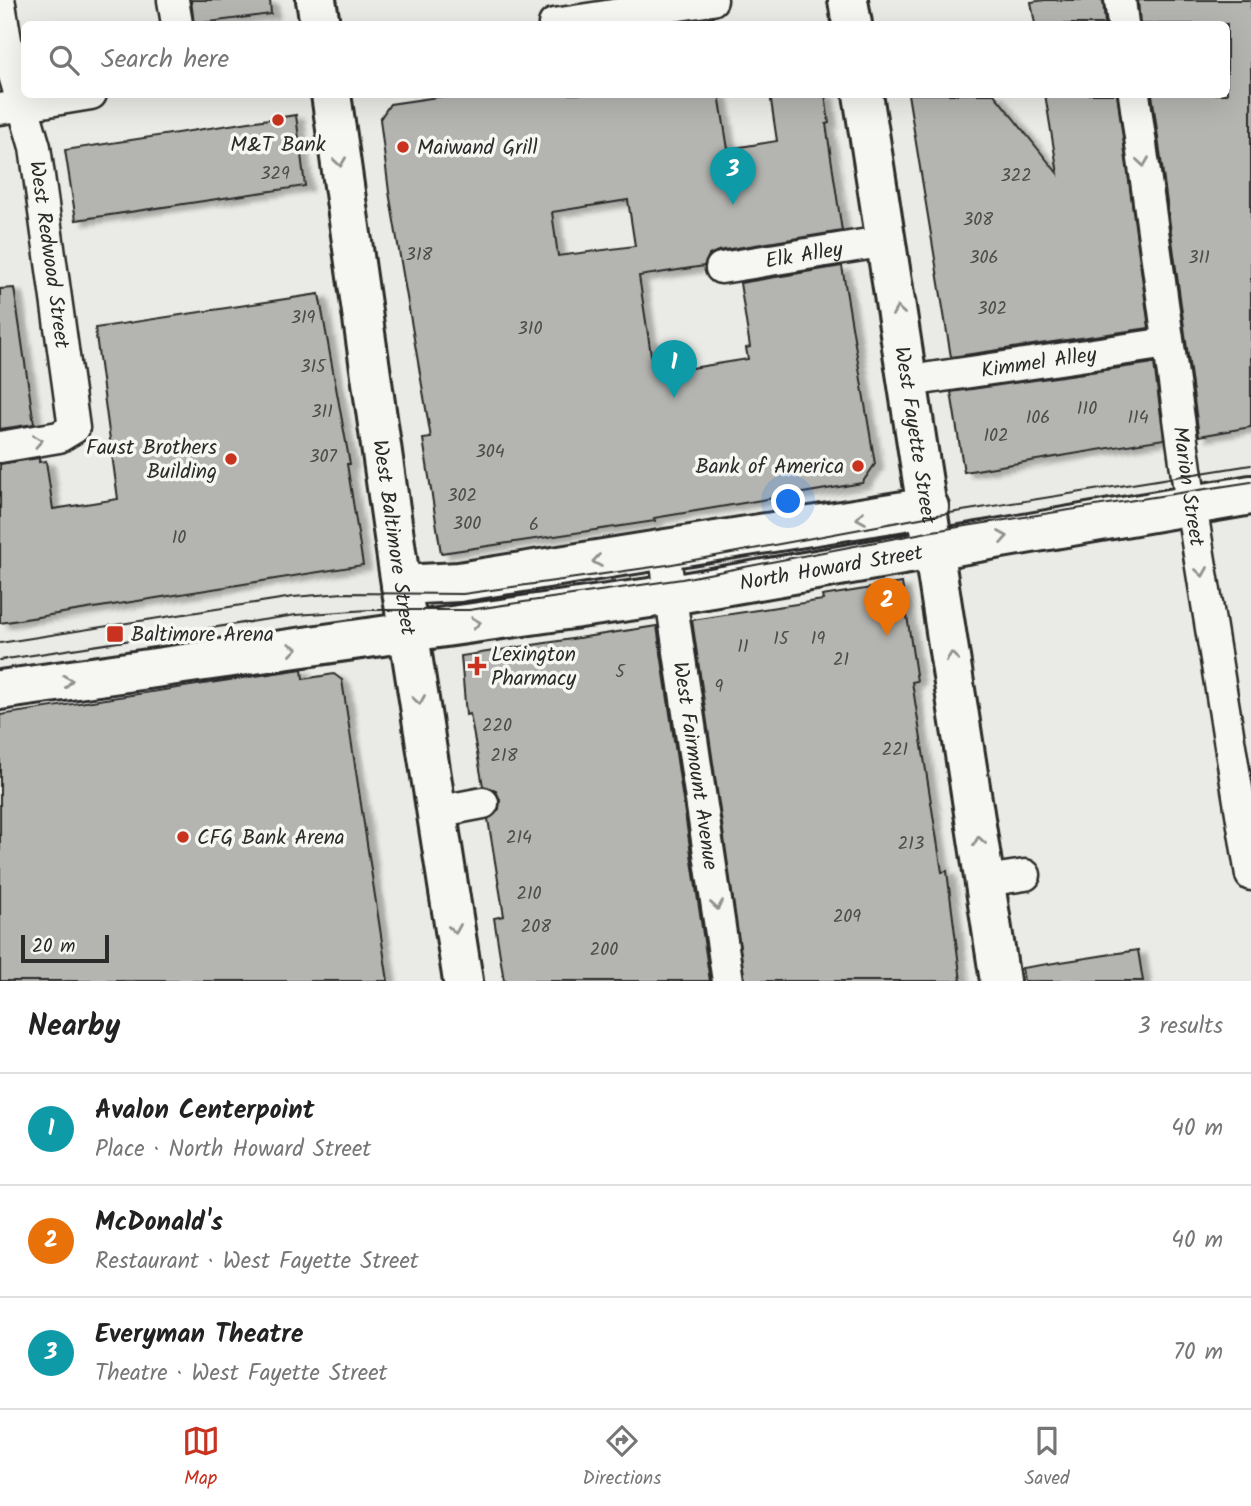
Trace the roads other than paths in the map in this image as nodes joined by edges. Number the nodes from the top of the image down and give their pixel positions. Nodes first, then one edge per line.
1 (173, 0) edge
2 (316, 0) edge
3 (712, 0) edge
4 (848, 0) edge
5 (1120, 0) edge
6 (0, 5) edge
7 (176, 21) edge
8 (320, 21) edge
9 (574, 21) edge
10 (852, 21) edge
11 (1123, 21) edge
12 (66, 98) edge
13 (332, 98) edge
14 (864, 98) edge
15 (1135, 98) edge
16 (11, 107) edge
17 (887, 241) junction
18 (721, 268) dead end
19 (1168, 343) junction
20 (909, 381) junction
21 (0, 447) edge
22 (1251, 495) edge
23 (1191, 505) junction
24 (929, 507) junction
25 (935, 548) junction
26 (664, 551) junction
27 (401, 585) junction
28 (671, 595) junction
29 (408, 632) junction
30 (0, 690) edge
31 (483, 803) dead end
32 (436, 812) junction
33 (1026, 875) dead end
34 (1251, 875) edge
35 (985, 881) junction
36 (463, 981) edge
37 (728, 981) edge
38 (1000, 981) edge

1 - 7 street
2 - 8 main road
3 - 9 street
4 - 10 main road
5 - 11 street
6 - 16 street, West Redwood Street
12 - 16 street
13 -> 27 main road, West Baltimore Street
14 - 17 main road, West Fayette Street
15 -> 19 street, Marion Street
21 -> 16 street, West Redwood Street
17 - 18 street, Elk Alley
20 -> 17 main road, West Fayette Street
19 - 20 street, Kimmel Alley
19 - 23 street, Marion Street
20 - 24 main road, West Fayette Street
22 - 23 main road, North Howard Street
25 -> 23 main road, North Howard Street
23 -> 34 street, Marion Street
24 - 25 main road, West Fayette Street
24 -> 26 main road, North Howard Street
25 - 28 main road, North Howard Street
35 -> 25 main road, West Fayette Street
26 -> 27 main road, North Howard Street
26 - 28 street, West Fairmount Avenue
27 - 29 main road, West Baltimore Street
29 -> 28 main road, North Howard Street
28 -> 37 street, West Fairmount Avenue
30 -> 29 main road, North Howard Street
29 -> 32 main road, West Baltimore Street
31 - 32 street
32 -> 36 main road, West Baltimore Street
33 - 35 street
35 - 38 main road, West Fayette Street

